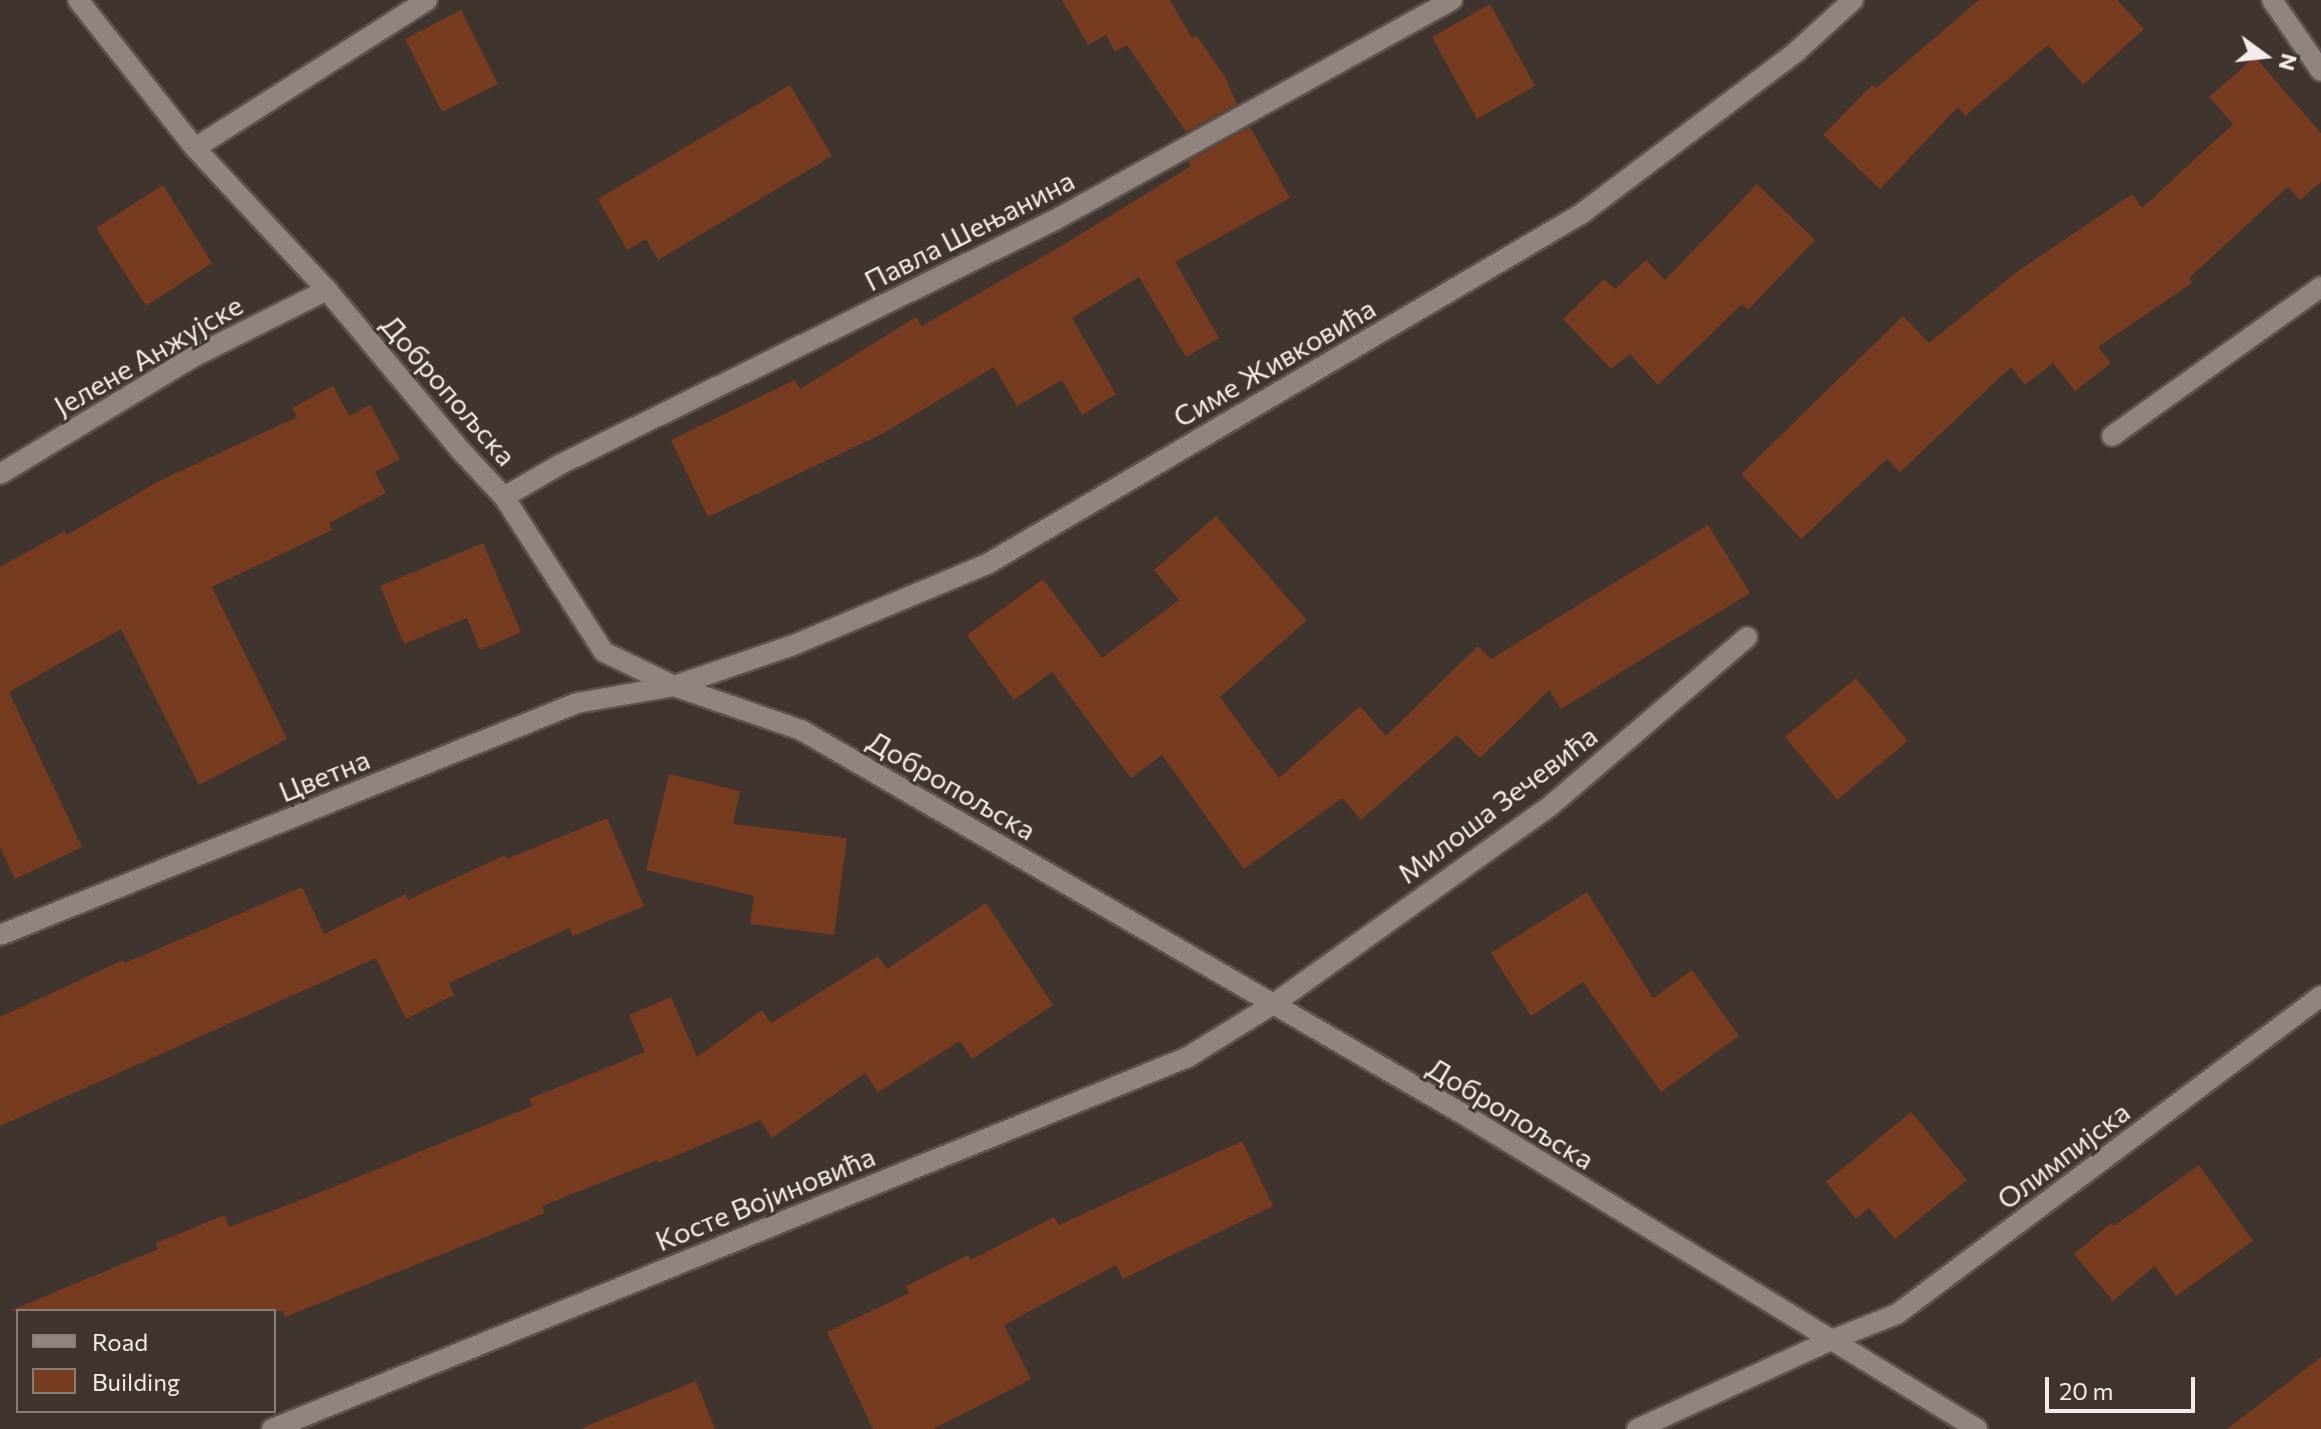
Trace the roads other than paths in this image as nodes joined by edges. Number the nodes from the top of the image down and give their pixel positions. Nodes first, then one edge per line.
1 (78, 0) edge
2 (427, 0) edge
3 (1452, 0) edge
4 (1853, 0) edge
5 (2272, 0) edge
6 (2321, 71) edge
7 (195, 148) junction
8 (2321, 287) edge
9 (327, 290) junction
10 (2112, 436) dead end
11 (0, 474) edge
12 (504, 497) junction
13 (1747, 637) dead end
14 (674, 686) junction
15 (0, 935) edge
16 (2321, 996) edge
17 (1272, 1005) junction
18 (1829, 1341) junction
19 (272, 1429) edge
20 (1637, 1429) edge
21 (1977, 1429) edge

1 - 7 street, Добропољска
2 - 7 street
3 - 12 street, Павла Шењанина
4 - 14 street, Симе Живковића
5 - 6 street
7 - 9 street, Добропољска
8 - 10 street
9 - 11 street, Јелене Анжујске
9 - 12 street, Добропољска
12 - 14 street, Добропољска
13 - 17 street, Милоша Зечевића
14 - 15 street, Цветна
14 - 17 street, Добропољска
16 - 18 street, Олимпијска
17 - 18 street, Добропољска
17 - 19 street, Косте Војиновића
18 - 20 street, Олимпијска
18 - 21 street, Добропољска

